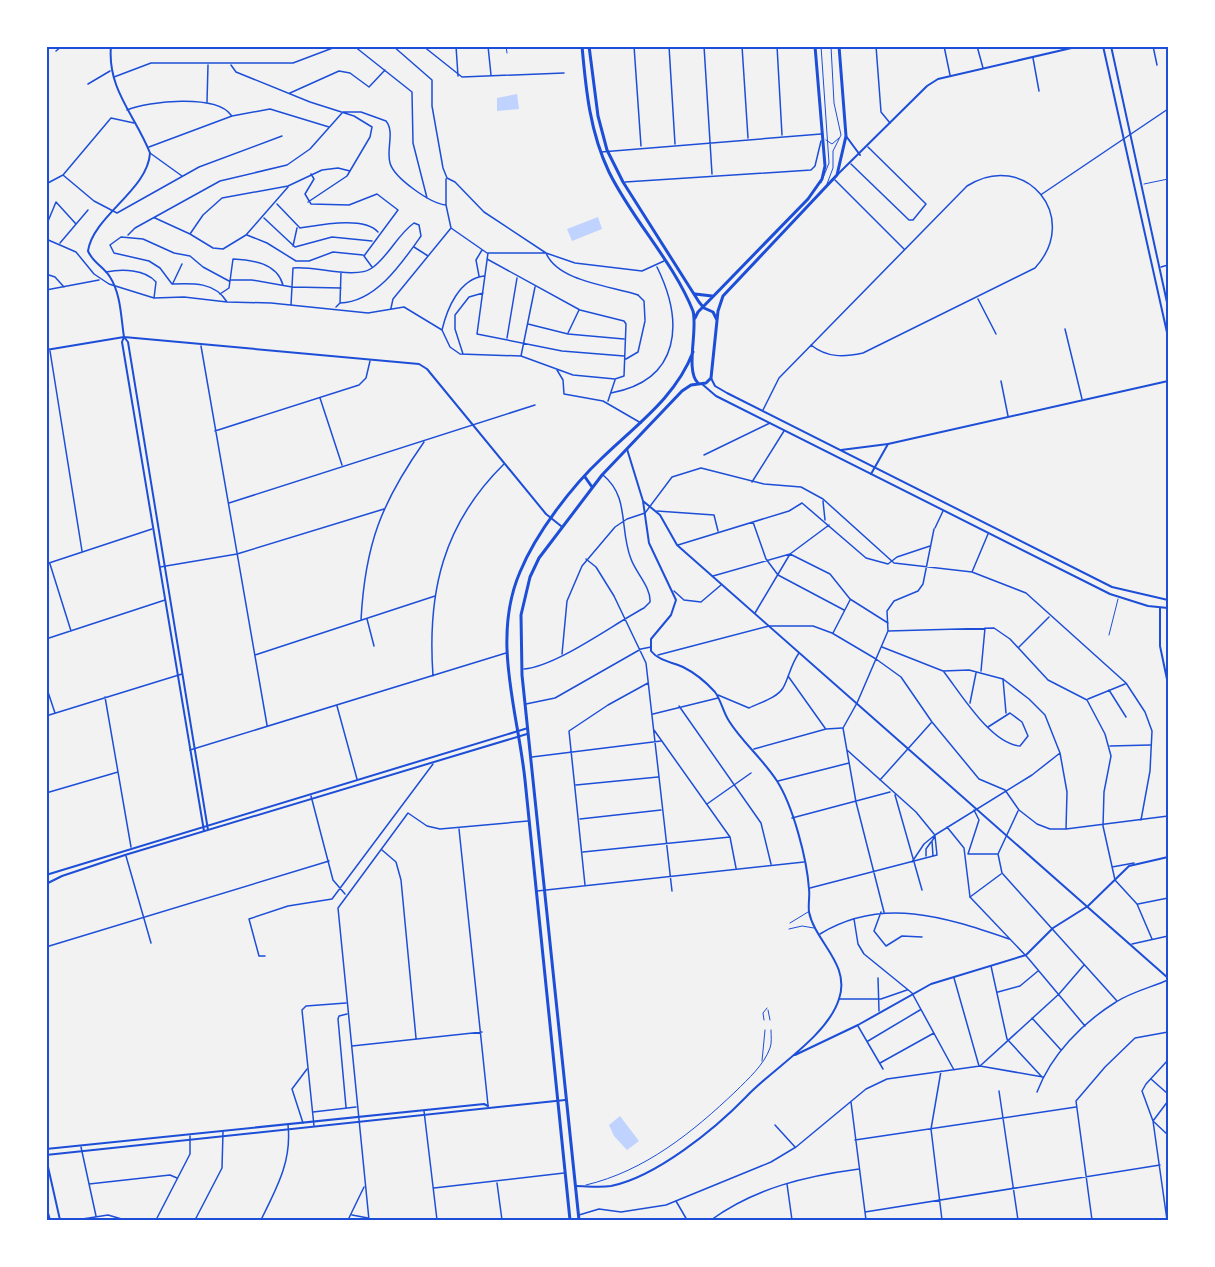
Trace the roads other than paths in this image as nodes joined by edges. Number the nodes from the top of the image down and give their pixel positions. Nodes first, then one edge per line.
1 (62, 46) edge
2 (111, 46) edge
3 (338, 46) edge
4 (393, 46) edge
5 (423, 46) edge
6 (456, 46) edge
7 (488, 46) edge
8 (506, 46) edge
9 (582, 46) edge
10 (589, 46) edge
11 (634, 46) edge
12 (669, 46) edge
13 (704, 46) edge
14 (742, 46) edge
15 (777, 46) edge
16 (815, 46) edge
17 (821, 46) edge
18 (831, 46) edge
19 (839, 46) edge
20 (876, 46) edge
21 (944, 46) edge
22 (977, 46) edge
23 (1080, 46) edge
24 (1103, 46) edge
25 (1111, 46) edge
26 (1153, 46) edge
27 (356, 47) edge
28 (56, 51) dead end
29 (507, 53) dead end
30 (1032, 57) junction
31 (208, 64) junction
32 (231, 65) junction
33 (1157, 66) dead end
34 (983, 68) junction
35 (385, 70) junction
36 (110, 71) junction
37 (564, 73) dead end
38 (950, 75) junction
39 (458, 76) junction
40 (491, 76) junction
41 (114, 78) junction
42 (88, 84) dead end
43 (1039, 91) dead end
44 (290, 93) junction
45 (207, 102) junction
46 (1168, 109) edge
47 (127, 110) junction
48 (343, 112) junction
49 (231, 116) junction
50 (134, 123) junction
51 (890, 123) junction
52 (330, 128) junction
53 (821, 134) junction
54 (1130, 135) junction
55 (282, 136) dead end
56 (843, 136) junction
57 (782, 137) junction
58 (1124, 138) junction
59 (748, 139) junction
60 (823, 139) junction
61 (710, 142) junction
62 (675, 145) junction
63 (148, 147) junction
64 (641, 147) junction
65 (868, 147) junction
66 (607, 150) junction
67 (600, 152) junction
68 (150, 153) junction
69 (860, 155) junction
70 (851, 164) junction
71 (1137, 164) junction
72 (1130, 165) junction
73 (350, 171) junction
74 (311, 174) junction
75 (63, 176) junction
76 (182, 176) junction
77 (712, 176) junction
78 (836, 177) junction
79 (447, 178) junction
80 (1168, 179) edge
81 (623, 182) junction
82 (46, 184) edge
83 (1141, 185) junction
84 (288, 186) junction
85 (824, 191) junction
86 (1041, 194) junction
87 (427, 198) junction
88 (308, 202) junction
89 (276, 203) junction
90 (446, 205) junction
91 (88, 210) dead end
92 (112, 213) junction
93 (154, 217) junction
94 (263, 217) junction
95 (76, 224) junction
96 (46, 226) edge
97 (297, 227) junction
98 (451, 228) junction
99 (379, 233) junction
100 (190, 234) junction
101 (246, 235) junction
102 (128, 236) junction
103 (46, 239) edge
104 (372, 242) junction
105 (59, 244) junction
106 (293, 246) junction
107 (414, 246) junction
108 (904, 249) junction
109 (483, 250) junction
110 (488, 253) junction
111 (546, 253) junction
112 (364, 255) junction
113 (428, 257) junction
114 (487, 259) junction
115 (664, 261) junction
116 (182, 264) dead end
117 (656, 266) junction
118 (1168, 266) edge
119 (1160, 267) junction
120 (372, 268) junction
121 (106, 272) junction
122 (341, 272) junction
123 (47, 274) edge
124 (485, 276) junction
125 (479, 277) junction
126 (518, 277) junction
127 (100, 279) junction
128 (229, 281) junction
129 (172, 284) junction
130 (283, 285) junction
131 (64, 287) junction
132 (115, 287) junction
133 (292, 287) junction
134 (535, 287) junction
135 (341, 288) junction
136 (46, 290) edge
137 (483, 293) junction
138 (693, 293) junction
139 (219, 294) junction
140 (713, 296) junction
141 (154, 298) junction
142 (978, 298) junction
143 (227, 302) junction
144 (340, 303) junction
145 (291, 305) junction
146 (1168, 307) edge
147 (336, 308) junction
148 (704, 308) junction
149 (391, 309) junction
150 (580, 310) junction
151 (695, 319) junction
152 (717, 322) junction
153 (528, 324) junction
154 (442, 330) junction
155 (1065, 330) dead end
156 (568, 334) junction
157 (996, 334) dead end
158 (1168, 337) edge
159 (124, 338) junction
160 (507, 339) junction
161 (626, 339) junction
162 (525, 341) junction
163 (811, 345) junction
164 (201, 346) junction
165 (48, 350) edge
166 (693, 352) junction
167 (463, 354) junction
168 (521, 357) junction
169 (625, 357) junction
170 (370, 361) junction
171 (557, 370) junction
172 (711, 378) junction
173 (615, 379) junction
174 (1001, 381) dead end
175 (1168, 381) edge
176 (701, 384) junction
177 (611, 393) junction
178 (320, 397) junction
179 (1082, 400) junction
180 (607, 403) junction
181 (535, 405) dead end
182 (762, 411) junction
183 (1008, 417) junction
184 (642, 423) junction
185 (771, 423) junction
186 (472, 425) junction
187 (785, 430) junction
188 (215, 431) junction
189 (425, 442) junction
190 (888, 444) junction
191 (627, 449) junction
192 (838, 450) junction
193 (704, 455) dead end
194 (505, 464) junction
195 (342, 467) junction
196 (874, 468) junction
197 (871, 474) junction
198 (602, 475) junction
199 (585, 477) junction
200 (752, 482) junction
201 (592, 487) junction
202 (823, 499) junction
203 (643, 501) junction
204 (228, 503) junction
205 (649, 506) junction
206 (384, 509) junction
207 (943, 511) junction
208 (657, 512) junction
209 (645, 513) junction
210 (551, 519) junction
211 (978, 520) junction
212 (623, 521) junction
213 (753, 521) junction
214 (825, 521) junction
215 (830, 525) junction
216 (561, 526) junction
217 (974, 527) junction
218 (152, 529) junction
219 (718, 532) junction
220 (988, 534) junction
221 (677, 545) junction
222 (930, 546) junction
223 (82, 551) junction
224 (237, 554) junction
225 (790, 554) junction
226 (586, 559) junction
227 (766, 559) junction
228 (891, 561) junction
229 (48, 563) edge
230 (165, 566) junction
231 (160, 567) junction
232 (928, 568) junction
233 (972, 572) junction
234 (778, 575) junction
235 (713, 576) junction
236 (722, 584) junction
237 (674, 591) junction
238 (436, 595) junction
239 (1118, 598) junction
240 (850, 599) junction
241 (166, 600) junction
242 (1168, 600) edge
243 (1160, 608) junction
244 (1168, 608) edge
245 (844, 610) junction
246 (754, 613) junction
247 (1050, 616) junction
248 (366, 618) junction
249 (625, 618) junction
250 (361, 620) junction
251 (888, 623) junction
252 (769, 626) junction
253 (985, 627) junction
254 (71, 631) junction
255 (888, 631) junction
256 (832, 633) junction
257 (1108, 635) dead end
258 (46, 639) edge
259 (374, 646) dead end
260 (881, 646) junction
261 (651, 647) junction
262 (1018, 648) junction
263 (641, 649) junction
264 (507, 652) junction
265 (799, 652) junction
266 (562, 654) junction
267 (255, 655) junction
268 (655, 656) junction
269 (876, 658) junction
270 (522, 669) junction
271 (943, 671) junction
272 (976, 672) junction
273 (980, 673) junction
274 (183, 674) junction
275 (177, 675) junction
276 (787, 675) junction
277 (433, 676) junction
278 (1003, 679) junction
279 (649, 682) junction
280 (1126, 683) junction
281 (1168, 684) edge
282 (46, 686) edge
283 (1109, 690) junction
284 (716, 694) junction
285 (105, 698) junction
286 (719, 698) junction
287 (1087, 700) junction
288 (857, 703) junction
289 (526, 704) junction
290 (969, 704) junction
291 (336, 705) junction
292 (679, 706) junction
293 (55, 713) junction
294 (1006, 713) junction
295 (652, 714) junction
296 (46, 716) edge
297 (1126, 717) dead end
298 (932, 722) junction
299 (267, 725) junction
300 (988, 727) junction
301 (528, 728) junction
302 (843, 728) junction
303 (653, 729) junction
304 (826, 729) junction
305 (519, 730) junction
306 (529, 733) junction
307 (520, 735) junction
308 (662, 741) junction
309 (655, 743) junction
310 (1152, 745) junction
311 (1109, 746) junction
312 (195, 748) junction
313 (907, 748) junction
314 (754, 749) junction
315 (846, 749) junction
316 (189, 750) junction
317 (571, 753) junction
318 (1060, 753) junction
319 (531, 757) junction
320 (433, 763) junction
321 (849, 763) junction
322 (118, 772) junction
323 (751, 773) dead end
324 (659, 777) junction
325 (357, 779) junction
326 (879, 780) junction
327 (777, 781) junction
328 (735, 784) junction
329 (574, 785) junction
330 (1005, 790) junction
331 (892, 792) junction
332 (46, 793) edge
333 (310, 793) junction
334 (894, 794) junction
335 (312, 799) junction
336 (856, 802) junction
337 (707, 804) junction
338 (974, 809) junction
339 (662, 810) junction
340 (1019, 810) junction
341 (1168, 816) edge
342 (792, 818) junction
343 (578, 819) junction
344 (1141, 820) junction
345 (529, 821) junction
346 (207, 824) junction
347 (202, 826) junction
348 (1103, 826) junction
349 (947, 827) junction
350 (459, 828) junction
351 (1066, 829) junction
352 (208, 830) junction
353 (204, 831) junction
354 (1006, 834) junction
355 (935, 835) junction
356 (730, 837) junction
357 (932, 841) junction
358 (666, 843) junction
359 (131, 847) junction
360 (380, 849) junction
361 (582, 852) junction
362 (968, 854) junction
363 (998, 854) junction
364 (125, 855) junction
365 (965, 855) junction
366 (933, 856) junction
367 (1168, 857) edge
368 (926, 858) junction
369 (329, 861) junction
370 (804, 862) junction
371 (912, 862) junction
372 (1134, 863) junction
373 (771, 865) junction
374 (1112, 867) junction
375 (736, 869) junction
376 (873, 872) junction
377 (1002, 873) junction
378 (46, 875) edge
379 (670, 876) junction
380 (1115, 879) junction
381 (46, 884) edge
382 (585, 886) junction
383 (809, 888) junction
384 (339, 889) junction
385 (545, 890) junction
386 (922, 890) dead end
387 (537, 891) junction
388 (672, 891) dead end
389 (345, 895) junction
390 (970, 897) junction
391 (1168, 898) edge
392 (1137, 904) junction
393 (1088, 906) junction
394 (809, 911) junction
395 (883, 911) junction
396 (144, 917) junction
397 (854, 918) junction
398 (790, 923) dead end
399 (816, 928) junction
400 (1053, 928) junction
401 (789, 929) dead end
402 (820, 934) junction
403 (1168, 936) edge
404 (922, 937) dead end
405 (1152, 939) junction
406 (1011, 940) junction
407 (151, 943) dead end
408 (1131, 944) junction
409 (46, 947) edge
410 (1026, 955) junction
411 (265, 956) dead end
412 (1085, 964) junction
413 (991, 966) junction
414 (1038, 970) junction
415 (954, 977) junction
416 (878, 978) dead end
417 (1168, 979) edge
418 (908, 990) junction
419 (996, 992) junction
420 (912, 993) junction
421 (1059, 994) junction
422 (839, 999) junction
423 (879, 999) junction
424 (1117, 1001) junction
425 (347, 1002) junction
426 (921, 1010) junction
427 (879, 1012) junction
428 (348, 1014) junction
429 (1032, 1018) junction
430 (764, 1020) dead end
431 (770, 1020) dead end
432 (858, 1025) junction
433 (1085, 1026) junction
434 (765, 1030) dead end
435 (771, 1030) dead end
436 (482, 1032) junction
437 (1168, 1032) edge
438 (934, 1034) junction
439 (416, 1038) junction
440 (1007, 1040) junction
441 (868, 1041) junction
442 (351, 1046) junction
443 (1061, 1050) junction
444 (792, 1056) junction
445 (1168, 1060) edge
446 (762, 1063) junction
447 (879, 1063) junction
448 (980, 1066) junction
449 (308, 1069) junction
450 (883, 1069) dead end
451 (954, 1070) junction
452 (941, 1071) junction
453 (1043, 1077) junction
454 (1151, 1078) junction
455 (999, 1091) dead end
456 (1037, 1092) dead end
457 (1168, 1094) edge
458 (558, 1100) junction
459 (566, 1100) junction
460 (1168, 1101) edge
461 (851, 1102) junction
462 (488, 1106) junction
463 (346, 1107) junction
464 (357, 1107) junction
465 (1077, 1107) junction
466 (313, 1112) junction
467 (424, 1113) junction
468 (1004, 1116) junction
469 (358, 1119) junction
470 (1153, 1120) junction
471 (303, 1123) junction
472 (314, 1124) junction
473 (775, 1125) dead end
474 (288, 1126) junction
475 (931, 1129) junction
476 (223, 1131) junction
477 (190, 1135) junction
478 (1168, 1135) edge
479 (223, 1136) junction
480 (191, 1139) junction
481 (855, 1140) junction
482 (81, 1146) junction
483 (796, 1147) junction
484 (46, 1149) edge
485 (82, 1151) junction
486 (46, 1156) edge
487 (1160, 1165) junction
488 (859, 1168) junction
489 (566, 1173) junction
490 (178, 1178) junction
491 (1086, 1178) junction
492 (497, 1181) junction
493 (787, 1183) junction
494 (89, 1184) junction
495 (364, 1186) junction
496 (575, 1186) junction
497 (583, 1186) junction
498 (567, 1187) junction
499 (434, 1188) junction
500 (1013, 1188) junction
501 (676, 1201) junction
502 (940, 1201) junction
503 (46, 1206) edge
504 (865, 1212) junction
505 (351, 1215) junction
506 (578, 1215) junction
507 (96, 1216) junction
508 (369, 1219) edge
509 (50, 1221) edge
510 (60, 1221) edge
511 (76, 1221) edge
512 (125, 1221) edge
513 (156, 1221) edge
514 (195, 1221) edge
515 (261, 1221) edge
516 (348, 1221) edge
517 (437, 1221) edge
518 (502, 1221) edge
519 (570, 1221) edge
520 (579, 1221) edge
521 (687, 1221) edge
522 (711, 1221) edge
523 (792, 1221) edge
524 (866, 1221) edge
525 (942, 1221) edge
526 (1018, 1221) edge
527 (1092, 1221) edge
528 (1167, 1221) edge

1 - 28 street
2 - 36 main road
3 - 32 street
4 - 79 street
5 - 39 street
6 - 39 street
7 - 40 street
8 - 29 lane
9 - 67 main road
10 - 66 main road
11 - 64 street
12 - 62 street
13 - 61 street
14 - 59 street
15 - 57 street
16 - 53 main road
17 - 60 lane
18 - 56 lane
19 - 56 main road
20 - 51 street
21 - 38 street
22 - 34 street
23 - 30 main road
24 - 58 main road
25 - 54 main road
26 - 33 street
27 - 35 street
30 - 34 main road
30 - 43 street
31 - 32 street
31 - 41 street
31 - 45 street
32 - 44 street
34 - 38 main road
35 - 44 street
35 - 87 street
36 - 41 main road
36 - 42 street
37 - 40 street
38 - 51 main road
39 - 40 street
41 - 47 main road
44 - 48 street
45 - 47 street
45 - 49 street
46 - 54 street
47 - 50 main road
48 - 52 street
48 - 73 street
48 - 87 street
49 - 52 street
49 - 63 street
50 - 63 main road
50 - 75 street
51 - 65 main road
52 - 93 street
53 - 57 street
53 - 60 main road
54 - 58 street
54 - 71 main road
55 - 76 street
56 - 60 lane
56 - 69 main road
56 - 78 main road
56 - 85 lane
57 - 59 street
58 - 72 main road
58 - 86 street
59 - 61 street
60 - 77 street
60 - 140 main road
61 - 62 street
61 - 77 street
62 - 64 street
63 - 68 main road
64 - 66 street
65 - 69 main road
65 - 70 street
66 - 67 street
66 - 81 main road
67 - 115 main road
68 - 76 street
68 - 92 main road
69 - 70 main road
70 - 78 main road
71 - 72 main road
71 - 83 main road
72 - 158 main road
73 - 74 street
73 - 88 street
74 - 84 street
74 - 88 street
75 - 82 street
75 - 92 street
76 - 92 street
77 - 81 street
78 - 85 main road
78 - 108 street
79 - 90 street
79 - 111 street
80 - 83 lane
81 - 138 main road
83 - 119 main road
84 - 89 street
84 - 100 street
85 - 152 main road
86 - 108 street
86 - 142 street
87 - 90 street
88 - 99 street
89 - 94 street
89 - 97 street
90 - 98 street
91 - 95 street
92 - 121 main road
93 - 100 street
93 - 102 street
94 - 101 street
94 - 106 street
95 - 96 street
95 - 105 street
97 - 99 street
97 - 106 street
98 - 109 street
98 - 113 street
99 - 104 street
100 - 101 street
101 - 112 street
102 - 128 street
102 - 129 street
103 - 105 street
104 - 106 street
104 - 112 street
105 - 127 street
107 - 113 street
107 - 120 street
107 - 144 street
108 - 163 street
109 - 110 street
109 - 125 street
110 - 111 street
110 - 114 street
111 - 117 street
111 - 169 street
112 - 120 street
113 - 149 street
114 - 124 street
114 - 126 street
115 - 117 street
115 - 151 main road
116 - 129 street
117 - 177 street
118 - 119 street
119 - 146 main road
120 - 122 street
121 - 132 main road
121 - 141 street
122 - 133 street
122 - 135 street
123 - 131 street
124 - 125 street
124 - 137 street
125 - 154 street
126 - 134 street
126 - 160 street
127 - 131 street
127 - 132 street
128 - 130 street
128 - 130 street
128 - 139 street
129 - 139 street
130 - 133 street
131 - 136 street
132 - 141 street
132 - 159 main road
133 - 135 street
133 - 145 street
134 - 150 street
134 - 153 street
135 - 144 street
137 - 160 street
137 - 167 street
138 - 140 main road
138 - 148 main road
139 - 143 street
140 - 148 main road
141 - 143 street
142 - 157 street
142 - 163 street
143 - 145 street
144 - 147 street
145 - 147 street
147 - 149 street
148 - 151 main road
148 - 152 main road
149 - 154 street
150 - 156 street
150 - 161 street
151 - 166 main road
152 - 172 main road
153 - 156 street
153 - 162 street
154 - 167 street
155 - 179 street
156 - 161 street
159 - 164 main road
159 - 165 main road
159 - 218 main road
159 - 230 main road
160 - 162 street
161 - 169 street
162 - 168 street
162 - 169 street
163 - 182 street
164 - 170 main road
164 - 188 street
165 - 223 street
166 - 176 main road
166 - 184 main road
167 - 168 street
168 - 171 street
169 - 173 street
170 - 178 street
170 - 186 main road
171 - 173 street
171 - 180 street
172 - 176 main road
172 - 182 main road
173 - 177 street
174 - 183 street
175 - 179 main road
176 - 185 main road
176 - 191 main road
177 - 180 street
178 - 188 street
178 - 195 street
179 - 183 main road
180 - 184 street
181 - 186 street
182 - 192 main road
183 - 190 main road
184 - 199 main road
185 - 187 main road
185 - 193 street
186 - 189 street
186 - 194 main road
187 - 197 main road
187 - 200 street
188 - 204 street
189 - 195 street
189 - 206 street
190 - 192 main road
190 - 196 main road
191 - 198 main road
191 - 203 main road
192 - 196 main road
194 - 210 main road
194 - 238 street
195 - 204 street
196 - 197 main road
196 - 211 main road
197 - 207 main road
198 - 201 main road
198 - 212 street
199 - 201 main road
199 - 210 main road
200 - 202 street
200 - 205 street
201 - 216 main road
202 - 214 street
202 - 228 street
203 - 205 main road
203 - 209 main road
204 - 224 street
205 - 208 main road
205 - 209 street
206 - 224 street
206 - 250 street
207 - 217 main road
207 - 222 street
208 - 219 street
208 - 221 main road
209 - 212 street
209 - 237 main road
210 - 216 main road
210 - 264 main road
211 - 217 main road
211 - 242 main road
212 - 226 street
212 - 249 street
213 - 214 street
213 - 219 street
213 - 227 street
214 - 215 street
215 - 225 street
215 - 228 street
216 - 270 main road
217 - 220 main road
218 - 223 street
218 - 231 main road
219 - 221 street
220 - 233 street
220 - 239 main road
221 - 235 main road
222 - 228 street
222 - 232 street
223 - 229 street
224 - 230 street
224 - 267 street
225 - 227 street
225 - 234 street
225 - 240 street
226 - 249 street
226 - 266 street
227 - 234 street
227 - 235 street
228 - 232 street
229 - 254 street
230 - 231 street
230 - 274 main road
231 - 241 main road
232 - 233 street
232 - 251 street
233 - 247 street
234 - 245 street
234 - 246 street
235 - 236 main road
236 - 237 street
236 - 246 main road
237 - 261 main road
238 - 248 street
238 - 277 street
239 - 243 main road
239 - 257 lane
240 - 245 street
240 - 251 street
241 - 254 street
241 - 275 main road
243 - 244 main road
243 - 281 main road
245 - 256 street
246 - 252 main road
247 - 262 street
247 - 280 street
248 - 250 street
248 - 259 street
249 - 263 street
249 - 266 street
250 - 267 street
251 - 255 street
252 - 256 street
252 - 265 main road
252 - 268 street
253 - 255 street
253 - 262 street
253 - 273 street
254 - 258 street
255 - 260 street
256 - 269 street
260 - 269 street
260 - 271 street
261 - 263 street
261 - 268 main road
262 - 287 street
263 - 279 street
263 - 289 street
264 - 277 street
264 - 305 main road
265 - 276 street
265 - 288 main road
266 - 270 street
267 - 299 street
268 - 284 main road
269 - 288 street
269 - 298 street
270 - 289 main road
271 - 272 street
271 - 290 street
272 - 273 street
272 - 290 street
273 - 278 street
274 - 275 street
274 - 312 main road
275 - 285 street
275 - 316 main road
276 - 284 street
276 - 304 street
277 - 291 street
278 - 294 street
278 - 318 street
279 - 295 street
279 - 317 street
280 - 283 street
280 - 310 street
282 - 293 street
283 - 287 street
283 - 297 street
284 - 286 main road
285 - 293 street
285 - 322 street
286 - 292 street
286 - 314 main road
287 - 311 street
288 - 302 street
288 - 313 main road
289 - 301 main road
290 - 300 street
291 - 299 street
291 - 325 street
292 - 295 street
292 - 328 street
293 - 296 street
294 - 300 street
294 - 300 street
295 - 303 street
298 - 313 street
298 - 330 street
299 - 312 street
301 - 305 main road
301 - 306 main road
302 - 304 street
302 - 315 street
303 - 308 street
303 - 309 street
304 - 314 street
305 - 307 main road
305 - 325 main road
306 - 307 main road
306 - 319 main road
307 - 320 main road
307 - 345 main road
308 - 309 street
308 - 337 street
309 - 317 street
309 - 324 street
310 - 311 street
310 - 344 street
311 - 348 street
312 - 316 street
312 - 346 main road
313 - 326 street
313 - 338 main road
314 - 327 main road
315 - 321 street
315 - 326 street
316 - 347 main road
317 - 319 street
317 - 329 street
318 - 330 street
318 - 351 street
319 - 385 main road
320 - 335 main road
320 - 384 street
321 - 327 street
321 - 336 street
322 - 332 street
322 - 359 street
323 - 328 street
324 - 329 street
324 - 339 street
325 - 333 main road
326 - 331 street
327 - 342 main road
328 - 337 street
328 - 373 street
329 - 343 street
330 - 338 street
330 - 340 street
331 - 334 street
331 - 336 street
333 - 335 street
333 - 346 main road
334 - 355 street
334 - 371 street
335 - 352 main road
335 - 369 street
336 - 342 street
336 - 376 street
337 - 356 street
338 - 349 street
338 - 354 main road
338 - 362 street
339 - 343 street
339 - 358 street
340 - 351 street
340 - 354 street
341 - 344 street
342 - 370 main road
343 - 361 street
344 - 348 street
345 - 350 street
345 - 387 main road
346 - 347 main road
346 - 352 main road
347 - 353 main road
347 - 359 main road
348 - 351 street
348 - 374 street
349 - 355 street
349 - 365 street
350 - 360 street
350 - 436 street
352 - 353 main road
353 - 364 main road
354 - 363 street
354 - 393 main road
355 - 357 street
355 - 366 street
355 - 371 street
356 - 358 street
356 - 375 street
357 - 366 street
357 - 368 street
358 - 361 street
358 - 379 street
359 - 378 main road
360 - 389 street
360 - 439 street
361 - 382 street
362 - 363 street
362 - 365 street
363 - 377 street
364 - 381 main road
364 - 396 street
365 - 390 street
366 - 368 street
367 - 372 main road
368 - 371 street
369 - 384 street
369 - 396 street
370 - 373 street
370 - 383 main road
371 - 376 street
371 - 386 street
372 - 374 street
372 - 380 main road
373 - 375 street
374 - 380 street
375 - 379 street
376 - 383 street
376 - 395 street
377 - 390 street
377 - 400 street
379 - 382 street
379 - 388 street
380 - 392 street
380 - 393 main road
382 - 385 street
383 - 394 main road
384 - 389 street
384 - 411 street
385 - 387 street
385 - 459 main road
387 - 458 main road
389 - 425 street
390 - 406 street
391 - 392 street
392 - 405 street
393 - 400 main road
393 - 408 main road
394 - 398 lane
394 - 399 main road
395 - 397 street
395 - 404 street
395 - 406 street
396 - 407 street
396 - 409 street
397 - 402 street
397 - 418 street
399 - 401 lane
399 - 402 main road
400 - 410 main road
400 - 412 street
402 - 422 main road
403 - 405 street
405 - 408 street
406 - 410 street
408 - 417 main road
410 - 413 main road
410 - 414 street
412 - 421 street
412 - 424 street
413 - 415 main road
413 - 419 street
414 - 419 street
414 - 421 street
415 - 420 main road
415 - 448 street
416 - 423 street
417 - 424 street
418 - 420 street
418 - 423 street
419 - 440 street
420 - 426 street
420 - 427 main road
421 - 429 street
421 - 433 street
422 - 423 street
422 - 444 main road
423 - 427 street
424 - 433 street
425 - 428 street
425 - 449 street
426 - 438 street
426 - 441 street
427 - 432 main road
428 - 442 street
428 - 463 street
429 - 440 street
429 - 443 street
430 - 431 lane
432 - 441 street
432 - 444 main road
433 - 443 street
434 - 446 lane
435 - 446 lane
436 - 439 street
436 - 462 street
437 - 465 street
438 - 447 street
438 - 451 street
439 - 442 street
440 - 448 street
440 - 453 street
441 - 447 street
442 - 464 street
443 - 453 street
444 - 497 main road
445 - 454 street
446 - 497 lane
447 - 450 street
448 - 451 street
448 - 453 street
449 - 466 street
449 - 471 street
451 - 452 street
452 - 461 street
452 - 475 street
453 - 456 street
454 - 457 street
454 - 470 street
455 - 468 street
458 - 459 main road
458 - 462 main road
458 - 489 main road
459 - 496 main road
460 - 470 street
461 - 481 street
461 - 483 street
462 - 467 main road
463 - 464 street
463 - 466 street
464 - 469 street
465 - 468 street
465 - 491 street
466 - 472 street
467 - 469 main road
467 - 499 street
468 - 475 street
468 - 500 street
469 - 472 main road
469 - 495 street
470 - 478 street
470 - 487 street
471 - 472 main road
471 - 474 main road
472 - 474 main road
473 - 483 street
474 - 476 main road
474 - 479 main road
474 - 515 street
475 - 481 street
475 - 502 street
476 - 477 main road
476 - 479 street
477 - 480 street
477 - 482 main road
479 - 480 main road
479 - 514 street
480 - 485 main road
480 - 490 street
481 - 488 street
482 - 484 main road
482 - 485 street
483 - 501 street
485 - 486 main road
485 - 494 street
486 - 510 main road
487 - 491 street
487 - 528 street
488 - 493 street
488 - 504 street
489 - 492 street
489 - 498 main road
490 - 494 street
490 - 513 street
491 - 500 street
491 - 527 street
492 - 499 street
492 - 518 street
493 - 522 street
493 - 523 street
494 - 507 street
495 - 505 street
495 - 508 street
496 - 497 main road
496 - 498 street
496 - 506 main road
498 - 519 main road
499 - 517 street
500 - 502 street
500 - 526 street
501 - 506 street
501 - 521 street
502 - 504 street
502 - 525 street
503 - 509 main road
504 - 524 street
505 - 508 street
505 - 516 street
506 - 520 main road
507 - 511 street
507 - 512 street

